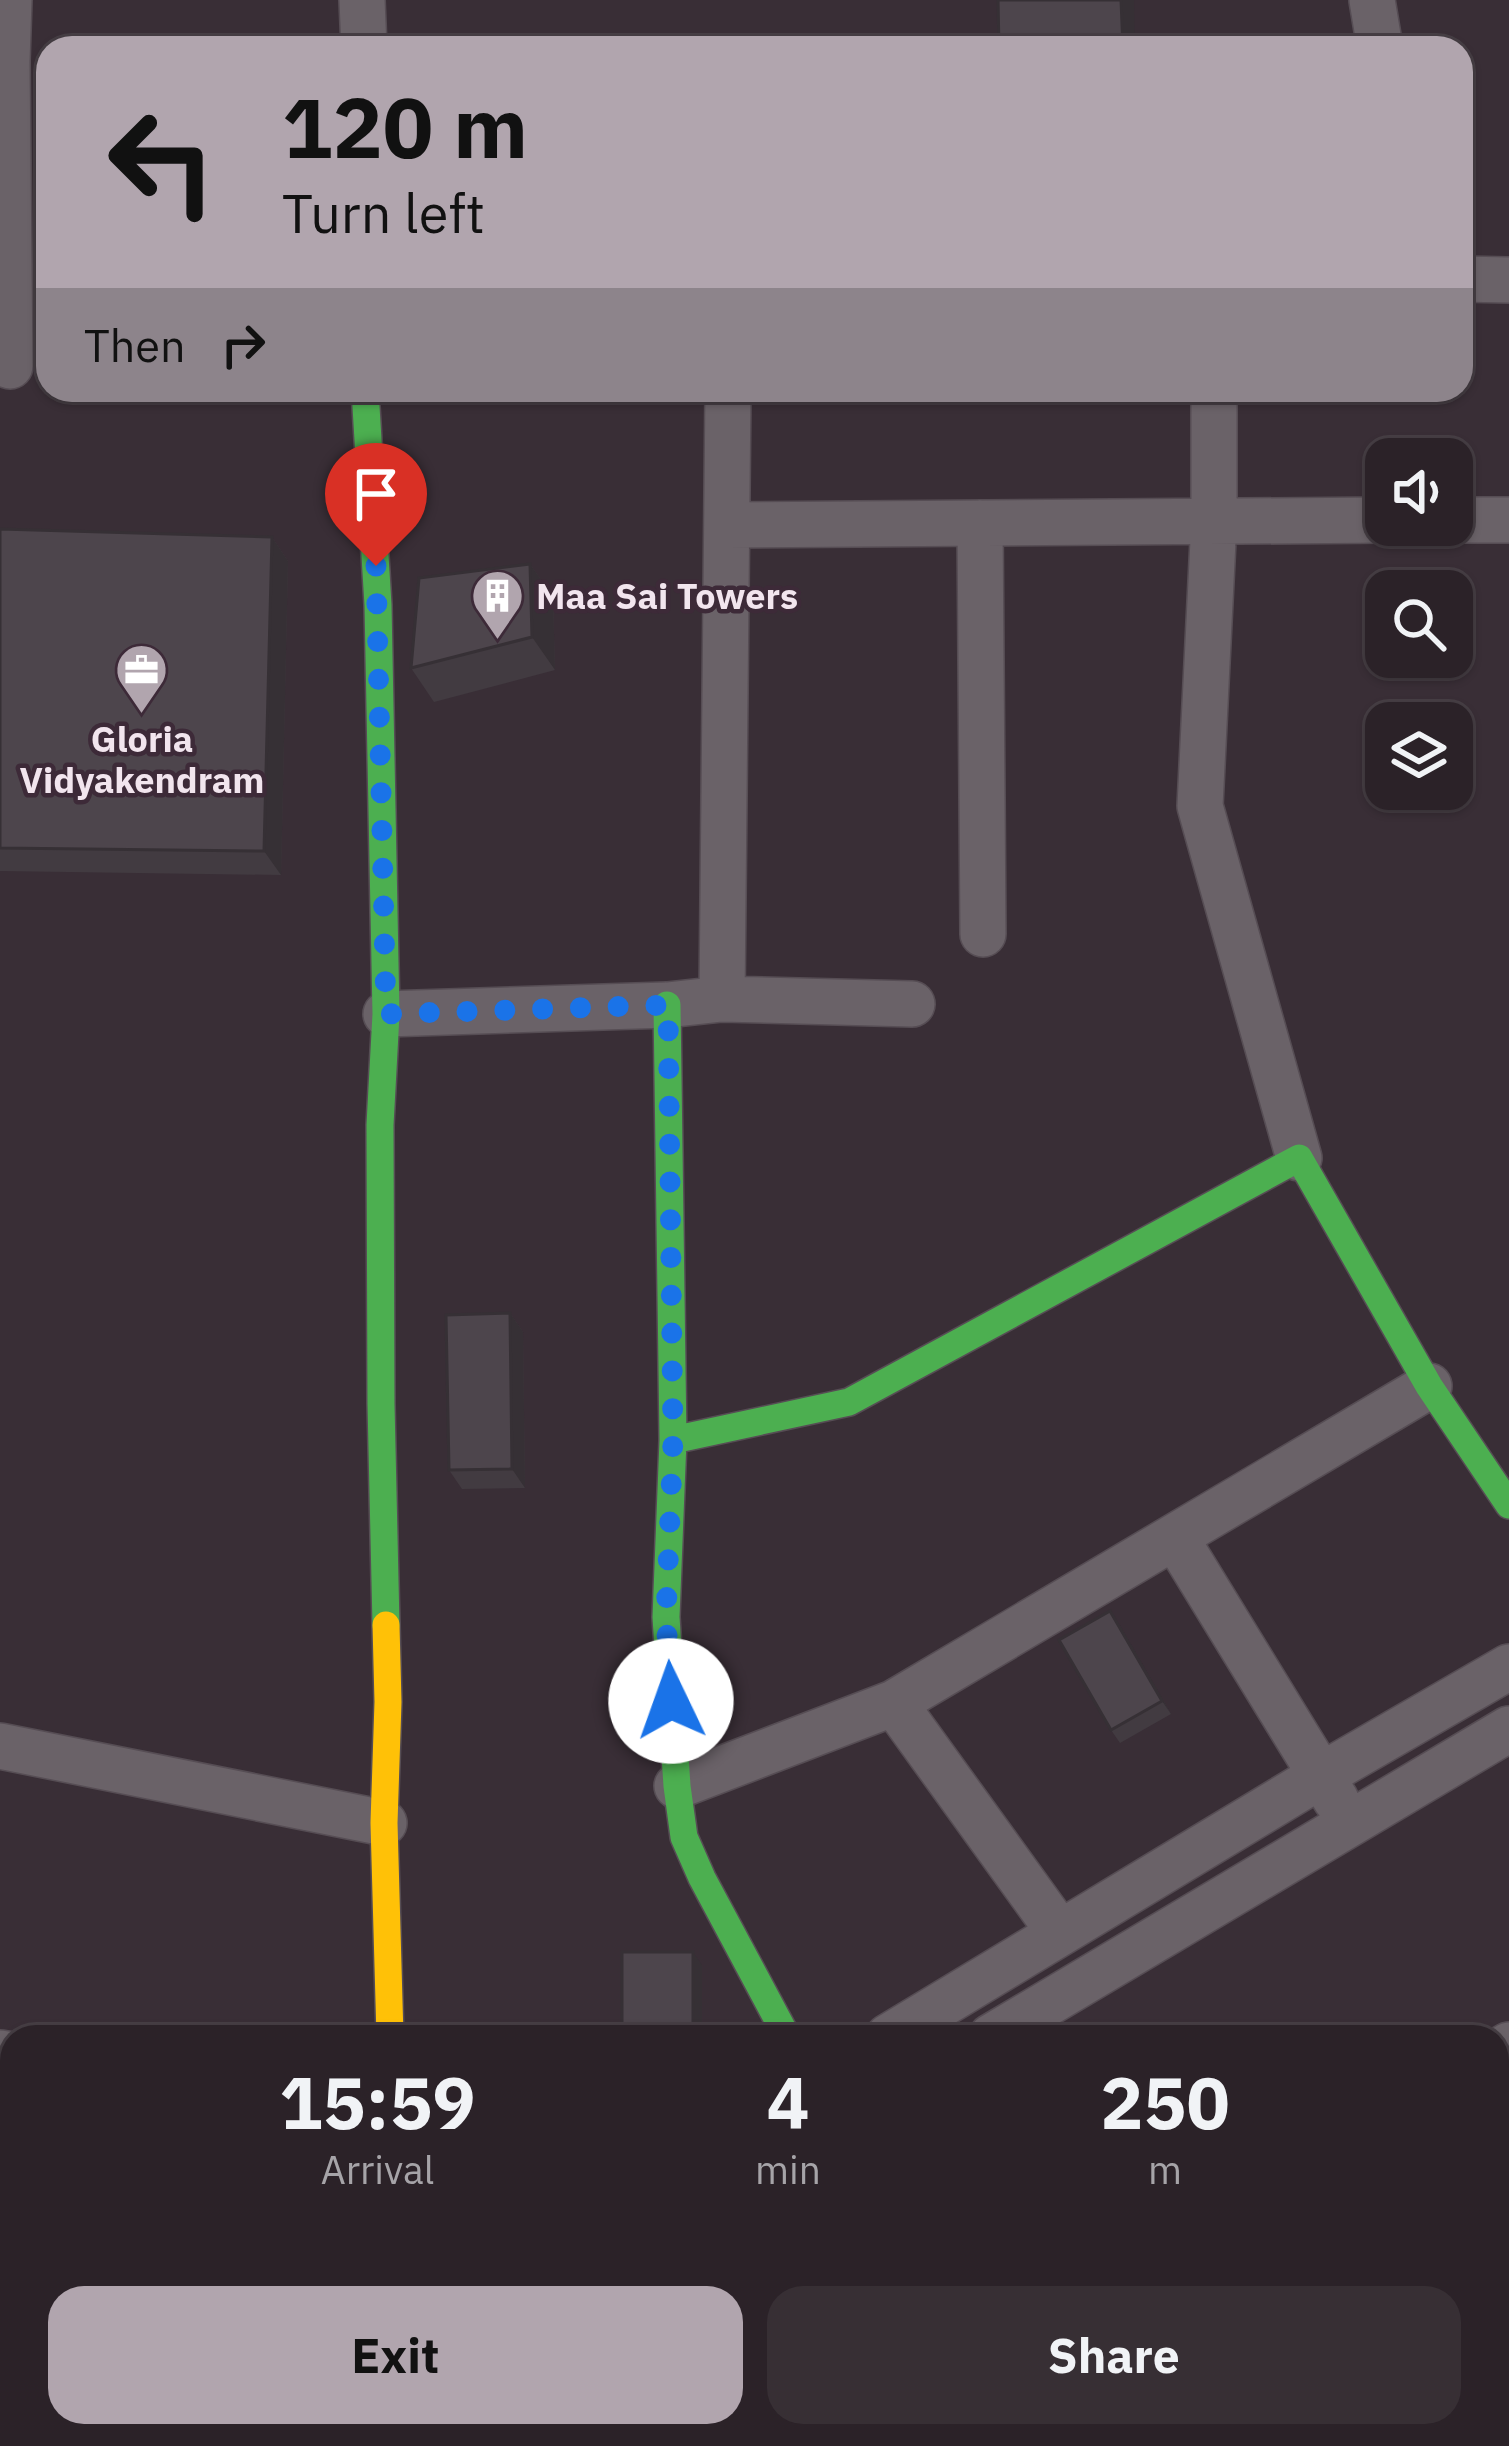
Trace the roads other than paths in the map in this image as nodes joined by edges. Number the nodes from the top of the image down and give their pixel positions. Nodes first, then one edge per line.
1 (9, 0) edge
2 (362, 0) edge
3 (1372, 0) edge
4 (364, 36) edge
5 (1378, 36) edge
6 (3, 61) edge
7 (1473, 279) edge
8 (1509, 280) edge
9 (20, 366) edge
10 (366, 402) edge
11 (728, 402) edge
12 (1214, 402) edge
13 (1214, 520) junction
14 (1365, 520) edge
15 (1473, 520) edge
16 (1509, 520) edge
17 (980, 523) junction
18 (728, 525) junction
19 (983, 934) dead end
20 (722, 999) junction
21 (913, 1004) dead end
22 (668, 1005) junction
23 (386, 1014) junction
24 (1300, 1158) junction
25 (1429, 1386) junction
26 (673, 1440) junction
27 (1509, 1505) edge
28 (1175, 1537) junction
29 (1509, 1667) edge
30 (894, 1703) junction
31 (1509, 1730) edge
32 (0, 1746) edge
33 (1322, 1775) junction
34 (676, 1786) junction
35 (384, 1822) junction
36 (1349, 1824) junction
37 (1060, 1934) junction
38 (390, 2025) edge
39 (781, 2025) edge
40 (908, 2025) edge
41 (1015, 2025) edge

1 - 6 street
2 - 4 street
3 - 5 street
6 - 9 street
7 - 8 street
10 - 23 street
11 - 18 street
12 - 13 street
13 - 14 street
13 - 17 street
13 - 24 street
15 - 16 street
17 - 18 street
17 - 19 street
18 - 20 street
20 - 21 street
20 - 22 street
22 - 23 street
22 - 26 street
23 - 35 street
24 - 25 street
24 - 26 street
25 - 27 street
25 - 28 street
26 - 34 street
28 - 30 street
28 - 33 street
29 - 33 street
30 - 34 street
30 - 37 street
31 - 36 street
32 - 35 street
33 - 36 street
33 - 37 street
34 - 39 street
35 - 38 street
36 - 41 street
37 - 40 street

